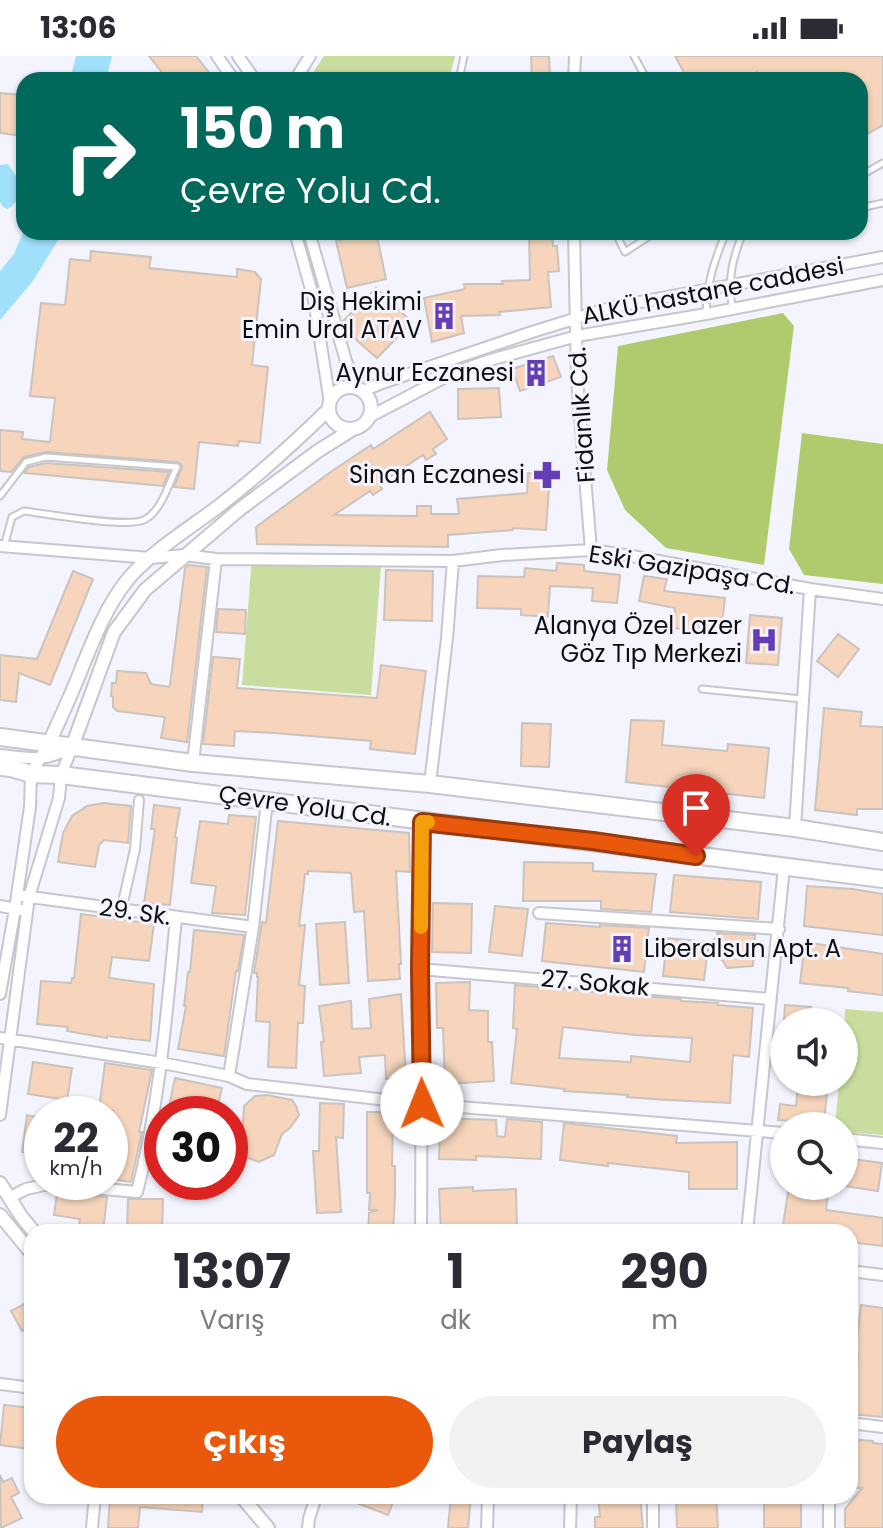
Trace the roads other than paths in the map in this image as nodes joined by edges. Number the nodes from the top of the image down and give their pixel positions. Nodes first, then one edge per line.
1 (297, 240) edge
2 (311, 240) edge
3 (574, 240) edge
4 (619, 240) edge
5 (644, 240) edge
6 (723, 240) edge
7 (740, 240) edge
8 (883, 257) edge
9 (883, 280) edge
10 (729, 286) junction
11 (707, 289) junction
12 (732, 308) junction
13 (706, 314) junction
14 (576, 317) junction
15 (577, 336) junction
16 (361, 390) junction
17 (330, 406) junction
18 (369, 417) junction
19 (353, 429) junction
20 (0, 496) edge
21 (2, 547) edge
22 (591, 550) junction
23 (185, 555) junction
24 (151, 558) junction
25 (216, 559) junction
26 (453, 561) junction
27 (810, 589) junction
28 (883, 599) edge
29 (702, 689) dead end
30 (803, 699) junction
31 (0, 737) edge
32 (49, 743) junction
33 (72, 747) junction
34 (0, 755) edge
35 (193, 763) junction
36 (35, 766) junction
37 (0, 767) edge
38 (61, 775) junction
39 (430, 784) junction
40 (139, 800) dead end
41 (267, 801) junction
42 (422, 822) junction
43 (795, 828) junction
44 (883, 842) edge
45 (784, 867) junction
46 (883, 879) edge
47 (17, 895) junction
48 (29, 897) junction
49 (124, 898) dead end
50 (0, 906) edge
51 (15, 909) junction
52 (28, 911) junction
53 (539, 913) dead end
54 (176, 918) junction
55 (253, 927) junction
56 (779, 929) junction
57 (420, 969) junction
58 (0, 994) edge
59 (770, 999) junction
60 (5, 1038) edge
61 (162, 1063) junction
62 (229, 1076) junction
63 (422, 1104) junction
64 (0, 1115) edge
65 (756, 1130) junction
66 (770, 1132) edge
67 (858, 1140) edge
68 (883, 1143) edge
69 (0, 1183) edge
70 (9, 1198) junction
71 (0, 1215) edge
72 (28, 1224) edge
73 (421, 1224) edge
74 (748, 1224) edge
75 (24, 1244) edge
76 (858, 1272) edge
77 (883, 1275) edge
78 (0, 1384) edge
79 (24, 1387) edge
80 (858, 1424) edge
81 (883, 1427) edge
82 (94, 1504) edge
83 (248, 1504) edge
84 (314, 1504) edge
85 (488, 1504) edge
86 (571, 1504) edge
87 (653, 1504) edge
88 (829, 1504) edge
89 (92, 1528) edge
90 (268, 1528) edge
91 (308, 1528) edge
92 (487, 1528) edge
93 (570, 1528) edge
94 (653, 1528) edge
95 (829, 1528) edge

1 - 17 street
2 - 16 street
3 - 14 street, Fidanlık Cd.
4 - 5 lane
6 - 11 lane
7 - 10 lane
8 - 10 street, ALKÜ hastane caddesi
9 - 12 street
10 - 11 street, ALKÜ hastane caddesi
10 - 12 lane
11 - 13 lane
11 - 14 street, ALKÜ hastane caddesi
12 - 13 street
13 - 15 street
14 - 15 street, Fidanlık Cd.
14 - 16 street, ALKÜ hastane caddesi
15 - 18 street
15 - 22 street, Fidanlık Cd.
16 - 17 street
16 - 18 street
17 - 19 street
17 - 24 street
18 - 19 street
19 - 23 street
20 - 21 lane
21 - 24 street, Eski Gazipaşa Cd.
22 - 26 street, Eski Gazipaşa Cd.
22 - 27 street, Eski Gazipaşa Cd.
23 - 24 street, Eski Gazipaşa Cd.
23 - 25 street, Eski Gazipaşa Cd.
23 - 33 street
24 - 32 street
25 - 26 street, Eski Gazipaşa Cd.
25 - 35 street
26 - 39 street
27 - 28 street, Eski Gazipaşa Cd.
27 - 30 street
29 - 30 lane
30 - 43 street
31 - 32 highway, Çevre Yolu Cd.
32 - 33 highway, Çevre Yolu Cd.
32 - 36 street
33 - 35 highway, Çevre Yolu Cd.
33 - 36 street
33 - 38 street
34 - 36 street
35 - 39 highway, Çevre Yolu Cd.
36 - 37 highway, Çevre Yolu Cd.
36 - 38 highway, Çevre Yolu Cd.
36 - 47 street
38 - 41 highway, Çevre Yolu Cd.
38 - 48 street
39 - 43 highway, Çevre Yolu Cd.
40 - 49 street
41 - 42 highway, Çevre Yolu Cd.
41 - 55 street
42 - 45 highway, Çevre Yolu Cd.
42 - 57 street
43 - 44 highway, Çevre Yolu Cd.
45 - 46 highway, Çevre Yolu Cd.
45 - 56 street
47 - 48 street, 29. Sk.
47 - 51 street
48 - 52 street
48 - 54 street, 29. Sk.
50 - 51 street
51 - 52 street
51 - 58 street
52 - 60 street
53 - 56 street
54 - 55 street, 29. Sk.
54 - 61 street
55 - 62 street
56 - 59 street
57 - 59 street, 27. Sokak
57 - 63 street
59 - 65 street
60 - 61 street
60 - 64 street
61 - 62 street
61 - 70 street
62 - 63 street
63 - 65 street
63 - 73 street
65 - 66 street
65 - 74 street
67 - 68 street
69 - 70 street
70 - 72 street
71 - 75 street
76 - 77 street
78 - 79 street
80 - 81 street
82 - 89 street
83 - 90 street
84 - 91 street
85 - 92 street
86 - 93 street
87 - 94 street
88 - 95 street

